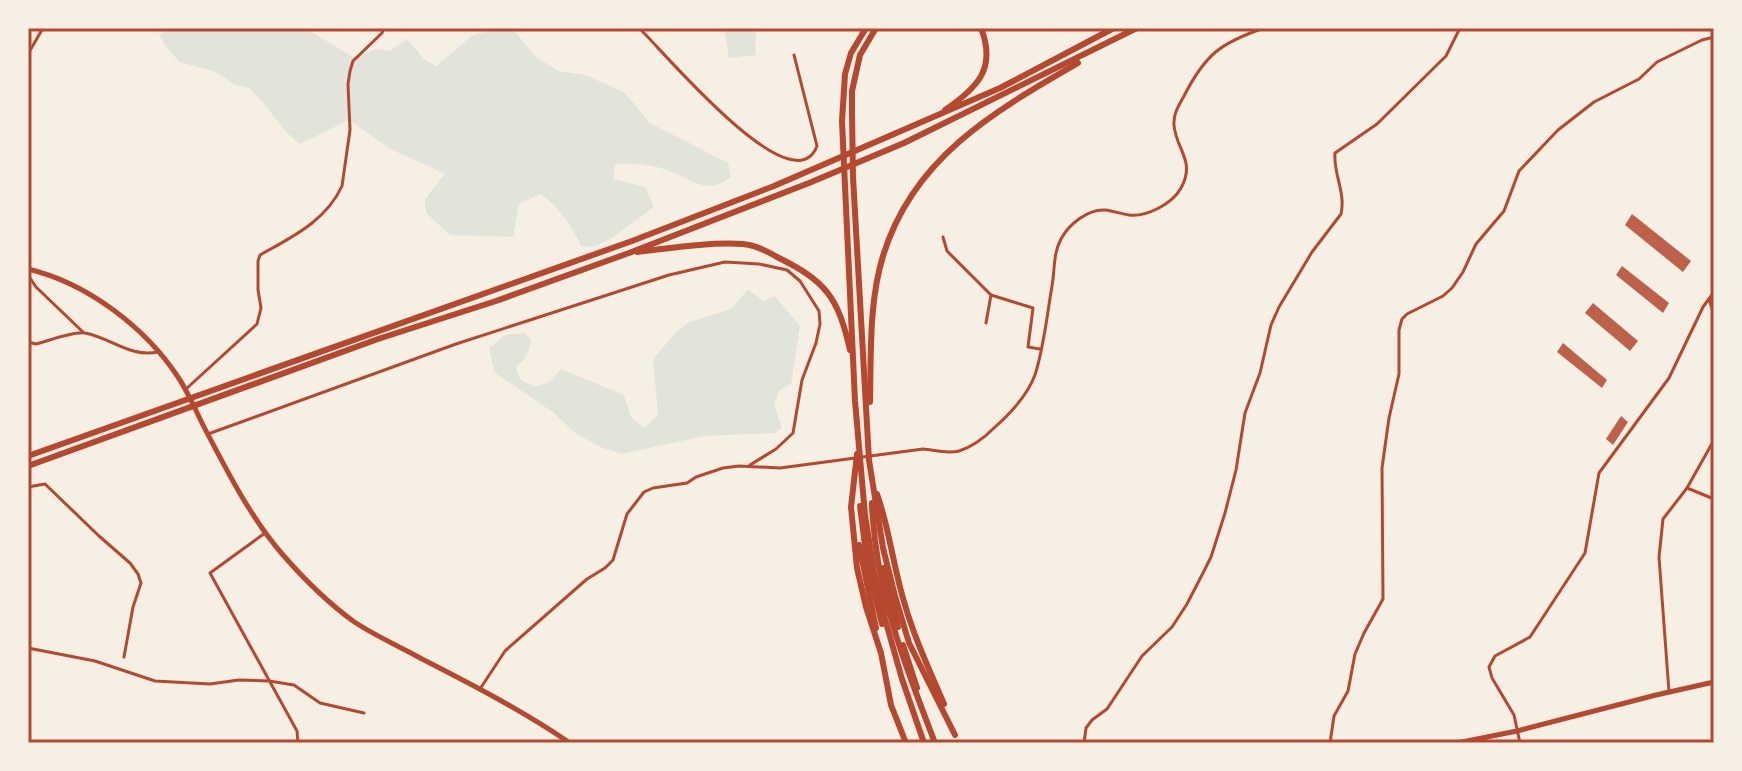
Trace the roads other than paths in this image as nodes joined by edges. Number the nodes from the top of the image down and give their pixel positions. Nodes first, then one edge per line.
1 (43, 28) edge
2 (384, 28) edge
3 (639, 28) edge
4 (866, 28) edge
5 (876, 28) edge
6 (981, 28) edge
7 (1114, 28) edge
8 (1264, 28) edge
9 (1460, 28) edge
10 (1135, 29) edge
11 (1714, 37) edge
12 (28, 54) edge
13 (794, 55) dead end
14 (929, 120) junction
15 (943, 237) dead end
16 (629, 253) junction
17 (28, 269) edge
18 (28, 275) edge
19 (1714, 292) edge
20 (991, 295) junction
21 (1709, 299) junction
22 (1714, 315) edge
23 (986, 323) dead end
24 (83, 332) junction
25 (28, 342) edge
26 (1040, 349) junction
27 (158, 352) junction
28 (185, 390) junction
29 (855, 401) junction
30 (208, 434) junction
31 (859, 438) junction
32 (1714, 440) edge
33 (869, 445) junction
34 (28, 456) edge
35 (28, 466) edge
36 (748, 466) junction
37 (873, 483) junction
38 (28, 487) edge
39 (1687, 488) junction
40 (1714, 499) edge
41 (876, 511) junction
42 (266, 532) junction
43 (28, 648) edge
44 (124, 657) dead end
45 (269, 681) junction
46 (1714, 682) edge
47 (480, 690) junction
48 (1669, 692) junction
49 (364, 713) dead end
50 (1517, 731) junction
51 (955, 735) junction
52 (934, 740) edge
53 (298, 743) edge
54 (570, 743) edge
55 (906, 743) edge
56 (924, 743) edge
57 (957, 743) edge
58 (1084, 743) edge
59 (1330, 743) edge
60 (1457, 743) edge
61 (1520, 743) edge

1 - 12 street
2 - 28 street
3 - 13 street
4 - 29 highway
5 - 33 highway
6 - 14 highway
7 - 14 highway
8 - 26 street
9 - 58 street
10 - 16 highway
10 - 33 highway
11 - 59 street
14 - 34 highway
15 - 20 street
16 - 29 highway
16 - 35 highway
17 - 27 main road
18 - 24 street
19 - 21 street
20 - 23 street
20 - 26 street
21 - 22 street
21 - 50 street
24 - 25 street
24 - 27 street
26 - 36 street
27 - 28 main road
28 - 30 main road
29 - 31 highway
30 - 36 street
30 - 42 main road
31 - 55 highway
31 - 56 highway
32 - 39 street
33 - 37 highway
36 - 47 street
37 - 41 highway
37 - 51 highway
37 - 52 highway
38 - 44 street
39 - 40 street
39 - 48 street
41 - 51 highway
41 - 52 highway
42 - 45 street
42 - 47 main road
43 - 45 street
45 - 49 street
45 - 53 street
46 - 48 main road
47 - 54 main road
48 - 50 main road
50 - 60 main road
50 - 61 street
51 - 57 highway

